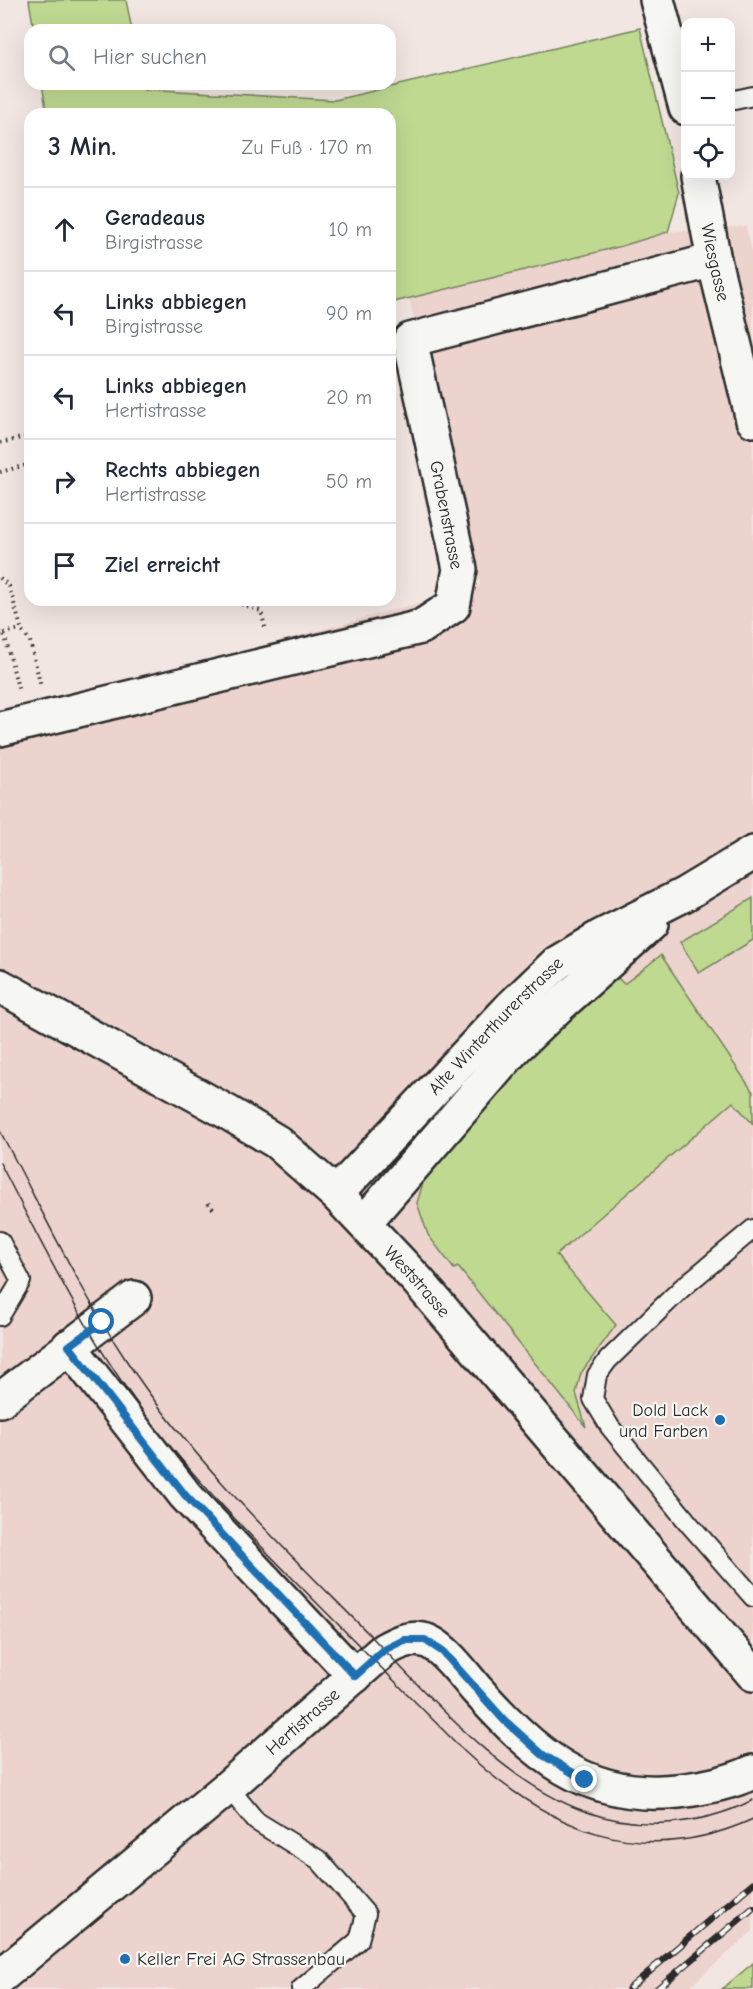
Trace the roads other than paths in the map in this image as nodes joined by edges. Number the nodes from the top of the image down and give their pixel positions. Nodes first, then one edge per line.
1 (657, 0) edge
2 (681, 89) edge
3 (753, 96) edge
4 (735, 100) edge
5 (699, 180) edge
6 (714, 260) junction
7 (752, 407) edge
8 (0, 729) edge
9 (753, 853) edge
10 (685, 894) junction
11 (0, 986) edge
12 (336, 1194) junction
13 (364, 1223) junction
14 (753, 1229) edge
15 (0, 1241) edge
16 (134, 1298) dead end
17 (0, 1316) edge
18 (69, 1346) junction
19 (0, 1400) edge
20 (753, 1597) edge
21 (753, 1674) edge
22 (355, 1676) junction
23 (753, 1772) edge
24 (228, 1787) junction
25 (0, 1977) edge
26 (301, 1989) edge

1 - 2 street
3 - 4 lane
5 - 6 street, Wiesgasse
6 - 7 street, Wiesgasse
6 - 8 street, Grabenstrasse
9 - 10 street, Alte Winterthurerstrasse
10 - 12 street, Alte Winterthurerstrasse
10 - 13 street, Alte Winterthurerstrasse
11 - 12 street, Weststrasse
12 - 13 street, Weststrasse
13 - 21 street, Weststrasse
14 - 20 lane
15 - 17 lane
16 - 18 street
18 - 19 street
18 - 22 street
22 - 23 street, Hertistrasse
22 - 24 street, Hertistrasse
24 - 25 street, Hertistrasse
24 - 26 lane

